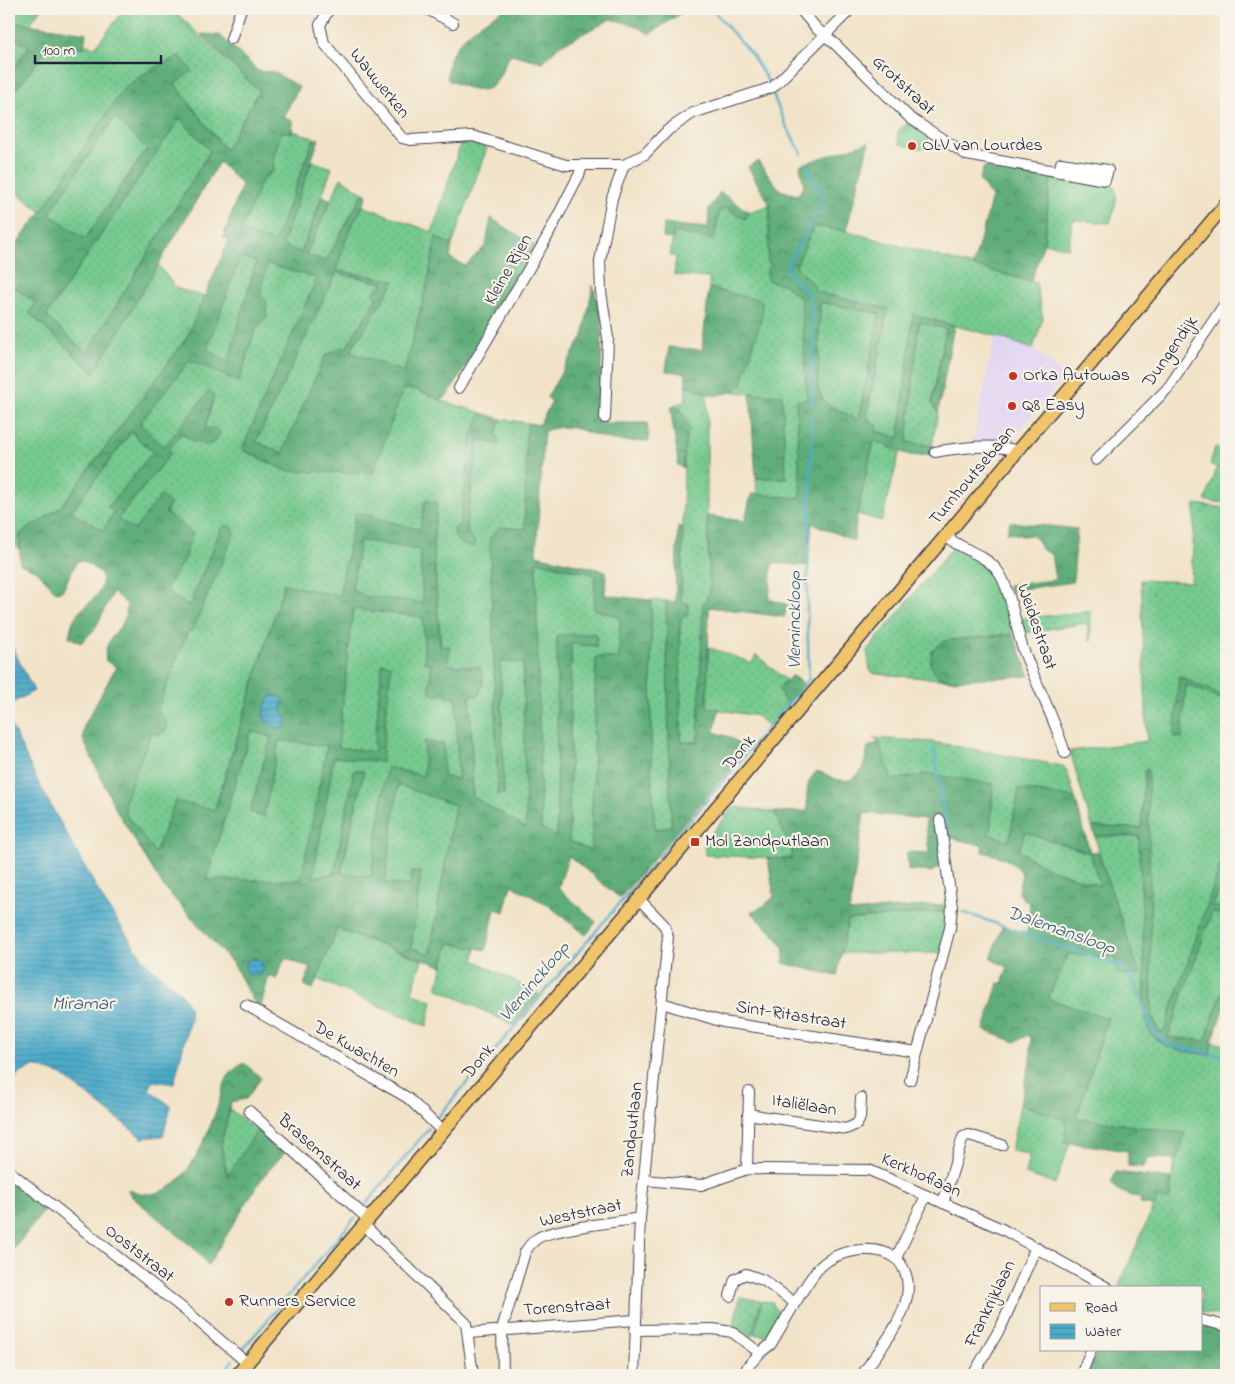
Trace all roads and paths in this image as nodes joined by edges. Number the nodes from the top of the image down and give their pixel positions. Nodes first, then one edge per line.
1 (241, 9) edge
2 (329, 9) edge
3 (427, 9) edge
4 (800, 9) edge
5 (851, 9) edge
6 (453, 23) dead end
7 (824, 34) junction
8 (231, 39) dead end
9 (624, 165) junction
10 (582, 166) junction
11 (1058, 172) dead end
12 (1226, 204) edge
13 (1226, 302) edge
14 (459, 388) dead end
15 (605, 418) dead end
16 (1017, 451) junction
17 (935, 452) dead end
18 (1096, 460) dead end
19 (946, 536) junction
20 (844, 657) joint
21 (1065, 753) dead end
22 (940, 820) dead end
23 (639, 899) junction
24 (662, 1003) junction
25 (246, 1005) dead end
26 (917, 1052) junction
27 (910, 1080) dead end
28 (749, 1092) dead end
29 (861, 1098) dead end
30 (248, 1111) dead end
31 (748, 1114) junction
32 (443, 1132) junction
33 (1002, 1145) dead end
34 (747, 1169) junction
35 (9, 1171) edge
36 (644, 1180) junction
37 (926, 1196) junction
38 (943, 1203) junction
39 (640, 1218) junction
40 (366, 1222) junction
41 (1036, 1247) junction
42 (896, 1258) junction
43 (1104, 1286) edge
44 (730, 1296) dead end
45 (795, 1303) junction
46 (1202, 1320) edge
47 (635, 1325) junction
48 (1226, 1326) edge
49 (502, 1329) junction
50 (469, 1332) junction
51 (1090, 1352) edge
52 (760, 1353) junction
53 (247, 1363) junction
54 (237, 1375) edge
55 (473, 1375) edge
56 (503, 1375) edge
57 (634, 1375) edge
58 (744, 1375) edge
59 (862, 1375) edge
60 (973, 1375) edge
61 (1081, 1375) edge

1 - 8 street
2 - 10 street, Wauwerken
3 - 6 street
4 - 7 street, Grotstraat
5 - 7 street
7 - 9 street
7 - 11 street, Grotstraat
9 - 10 street, Wauwerken
9 - 15 street
10 - 14 street, Kleine Rijen
12 - 16 main road, Turnhoutsebaan
13 - 18 street, Dungendijk
16 - 17 street
16 - 19 main road, Turnhoutsebaan
19 - 20 main road, Turnhoutsebaan
19 - 21 street, Weidestraat
20 - 23 main road, Donk
22 - 26 street
23 - 24 street, Zandputlaan
23 - 32 main road, Donk
24 - 26 street, Sint-Ritastraat
24 - 36 street, Zandputlaan
25 - 32 street, De Kwachten
26 - 27 street
28 - 31 street, Italiëlaan
29 - 31 street, Italiëlaan
30 - 40 street, Brasemstraat
31 - 34 street, Italiëlaan
32 - 40 main road, Donk
33 - 38 street
34 - 36 street, Kerkhoflaan
34 - 37 street, Kerkhoflaan
35 - 53 street, Ooststraat
36 - 39 street, Zandputlaan
37 - 38 street, Kerkhoflaan
37 - 42 street
38 - 41 street, Kerkhoflaan
39 - 47 street, Zandputlaan
39 - 49 street, Weststraat
40 - 50 street, Brasemstraat
40 - 53 main road, Donk
41 - 43 street, Kerkhoflaan
41 - 60 street, Frankrijklaan
42 - 45 street
42 - 59 street
44 - 45 street
45 - 52 street
46 - 48 street
47 - 49 street, Torenstraat
47 - 52 street, Torenstraat
47 - 57 street, Zandputlaan
49 - 50 street, Torenstraat
49 - 56 street, Weststraat
50 - 55 street
51 - 61 street
52 - 58 street
53 - 54 main road, Donk

